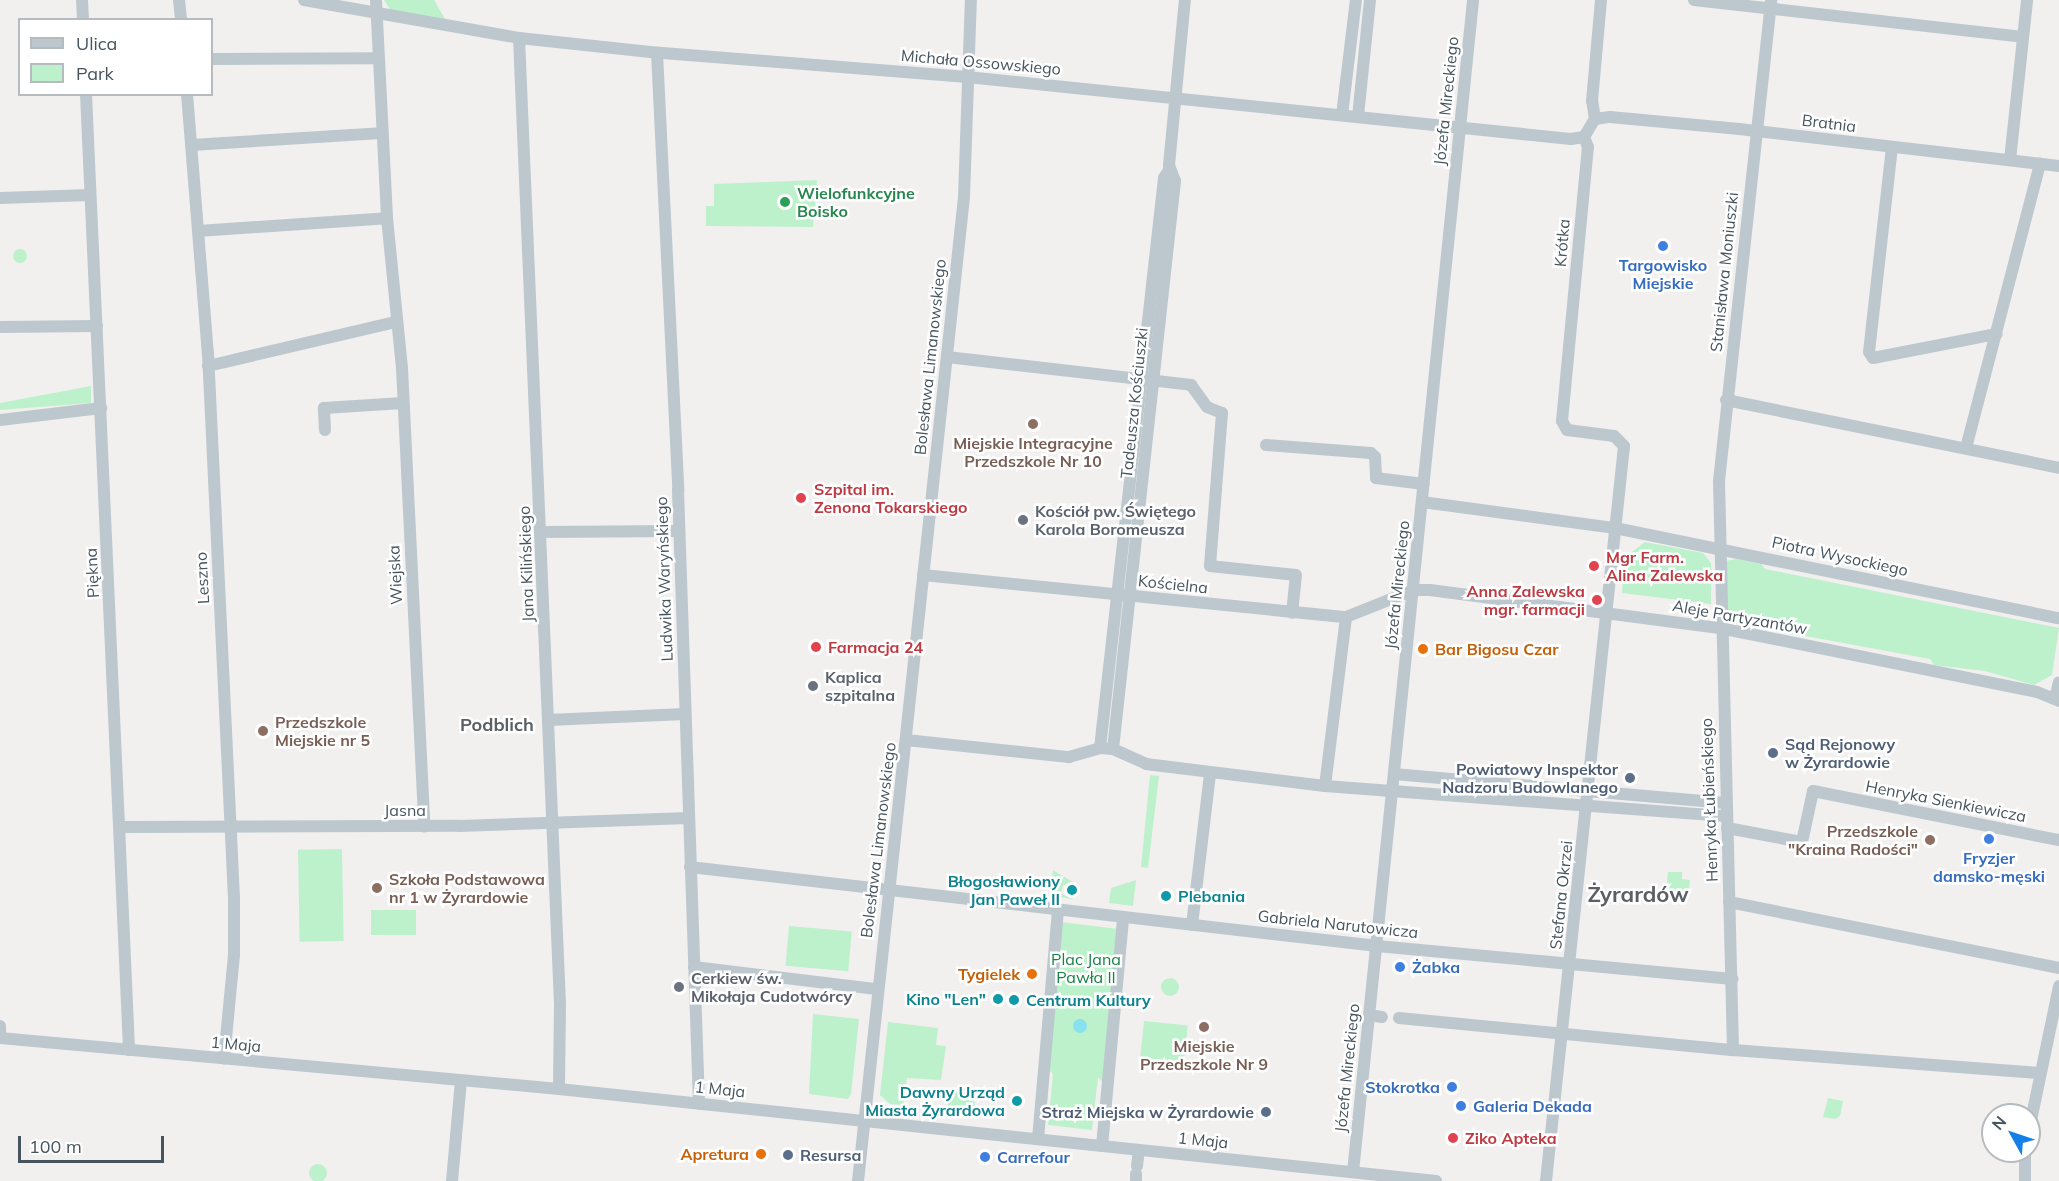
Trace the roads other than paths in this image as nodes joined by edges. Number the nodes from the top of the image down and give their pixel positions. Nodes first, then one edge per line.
1 (82, 0) edge
2 (179, 0) edge
3 (304, 0) edge
4 (376, 0) edge
5 (971, 0) edge
6 (1185, 0) edge
7 (1356, 0) edge
8 (1370, 0) edge
9 (1473, 0) edge
10 (1601, 0) edge
11 (1694, 0) edge
12 (2027, 0) edge
13 (1771, 4) edge
14 (377, 14) junction
15 (83, 18) edge
16 (181, 18) edge
17 (2024, 37) junction
18 (519, 38) junction
19 (657, 53) junction
20 (378, 58) junction
21 (213, 59) edge
22 (968, 77) junction
23 (86, 96) edge
24 (188, 96) edge
25 (1175, 99) junction
26 (1342, 115) junction
27 (1358, 116) junction
28 (1595, 119) junction
29 (1460, 127) junction
30 (1756, 132) junction
31 (381, 133) junction
32 (1584, 136) junction
33 (192, 145) junction
34 (1892, 147) junction
35 (2010, 160) junction
36 (2040, 163) junction
37 (2059, 166) edge
38 (90, 195) junction
39 (0, 198) edge
40 (387, 218) junction
41 (198, 231) junction
42 (396, 322) junction
43 (97, 326) junction
44 (0, 327) edge
45 (1997, 334) junction
46 (946, 357) junction
47 (208, 366) junction
48 (1142, 377) junction
49 (1726, 399) junction
50 (403, 403) junction
51 (101, 408) junction
52 (0, 420) edge
53 (324, 430) dead end
54 (1266, 445) dead end
55 (1966, 448) junction
56 (2059, 468) edge
57 (1424, 484) junction
58 (1422, 502) junction
59 (1615, 528) junction
60 (679, 531) junction
61 (541, 532) junction
62 (1719, 548) junction
63 (923, 575) junction
64 (1414, 590) junction
65 (1125, 595) junction
66 (1608, 612) junction
67 (1292, 613) junction
68 (1346, 617) junction
69 (2059, 618) edge
70 (1720, 628) junction
71 (2059, 682) edge
72 (2057, 700) edge
73 (685, 714) junction
74 (548, 720) junction
75 (906, 740) junction
76 (1107, 749) junction
77 (1210, 772) junction
78 (1394, 774) junction
79 (1325, 786) junction
80 (1392, 791) junction
81 (1589, 792) junction
82 (1726, 803) junction
83 (1587, 807) junction
84 (689, 818) junction
85 (1726, 822) junction
86 (550, 823) junction
87 (230, 824) junction
88 (424, 826) junction
89 (121, 827) junction
90 (2059, 840) edge
91 (690, 867) junction
92 (889, 891) junction
93 (1729, 902) junction
94 (1058, 910) junction
95 (1123, 918) junction
96 (1192, 925) junction
97 (1377, 946) junction
98 (1570, 963) junction
99 (694, 967) junction
100 (2059, 968) edge
101 (1732, 979) junction
102 (2059, 986) edge
103 (877, 989) junction
104 (1399, 1018) dead end
105 (0, 1026) edge
106 (1563, 1034) junction
107 (0, 1038) edge
108 (129, 1050) junction
109 (1733, 1050) junction
110 (224, 1059) junction
111 (2040, 1073) junction
112 (461, 1080) junction
113 (559, 1089) junction
114 (2034, 1103) edge
115 (699, 1104) junction
116 (863, 1121) junction
117 (1038, 1139) junction
118 (1102, 1146) junction
119 (1139, 1150) junction
120 (2025, 1163) edge
121 (1353, 1172) junction
122 (1136, 1174) edge
123 (452, 1181) edge
124 (858, 1181) edge
125 (1436, 1181) edge
126 (1546, 1181) edge
127 (2025, 1181) edge

1 - 15 street
2 - 16 street
3 - 14 street, Michała Ossowskiego
4 - 14 street, Wiejska
5 - 22 street, Bolesława Limanowskiego
6 - 25 street, Tadeusza Kościuszki
7 - 26 street
8 - 27 street
9 - 29 street, Józefa Mireckiego
10 - 28 street
11 - 13 street
12 - 17 street
13 - 17 street
13 - 30 street, Stanisława Moniuszki
14 - 18 street, Michała Ossowskiego
14 - 20 street, Wiejska
17 - 35 street
18 - 19 street, Michała Ossowskiego
18 - 61 street, Jana Kilińskiego
19 - 22 street, Michała Ossowskiego
19 - 60 street, Ludwika Waryńskiego
20 - 21 street
20 - 31 street, Wiejska
22 - 25 street, Michała Ossowskiego
22 - 46 street, Bolesława Limanowskiego
23 - 38 street, Piękna
24 - 33 street, Leszno
25 - 26 street, Michała Ossowskiego
25 - 48 street, Tadeusza Kościuszki
26 - 27 street, Michała Ossowskiego
27 - 29 street, Michała Ossowskiego
28 - 30 street, Bratnia
28 - 32 street
29 - 32 street, Michała Ossowskiego
29 - 57 street, Józefa Mireckiego
30 - 34 street, Bratnia
30 - 49 street, Stanisława Moniuszki
31 - 33 street
31 - 40 street, Wiejska
32 - 59 street, Krótka
33 - 41 street, Leszno
34 - 35 street, Bratnia
34 - 45 street
35 - 36 street, Bratnia
36 - 37 street, Bratnia
36 - 45 street
38 - 39 street
38 - 43 street, Piękna
40 - 41 street
40 - 42 street, Wiejska
41 - 47 street, Leszno
42 - 47 street
42 - 50 street, Wiejska
43 - 44 street
43 - 51 street, Piękna
45 - 55 street
46 - 48 street
46 - 63 street, Bolesława Limanowskiego
47 - 87 street, Leszno
48 - 65 street, Tadeusza Kościuszki
48 - 67 street
49 - 55 street
49 - 62 street, Stanisława Moniuszki
50 - 53 street
50 - 88 street, Wiejska
51 - 52 street
51 - 89 street, Piękna
54 - 57 street
55 - 56 street
57 - 58 street, Józefa Mireckiego
58 - 59 street, Piotra Wysockiego
58 - 64 street, Józefa Mireckiego
59 - 62 street, Piotra Wysockiego
59 - 66 street
60 - 61 street
60 - 73 street, Ludwika Waryńskiego
61 - 74 street, Jana Kilińskiego
62 - 69 street, Piotra Wysockiego
62 - 70 street, Henryka Łubieńskiego
63 - 65 street, Kościelna
63 - 75 street, Bolesława Limanowskiego
64 - 66 street, Aleje Partyzantów
64 - 68 street, Kościelna
64 - 78 street, Józefa Mireckiego
65 - 67 street, Kościelna
65 - 76 street, Tadeusza Kościuszki
66 - 70 street, Aleje Partyzantów
66 - 81 street, Stefana Okrzei
67 - 68 street, Kościelna
68 - 79 street
70 - 72 street, Aleje Partyzantów
70 - 82 street, Henryka Łubieńskiego
71 - 72 street
73 - 74 street
73 - 84 street, Ludwika Waryńskiego
74 - 86 street, Jana Kilińskiego
75 - 76 street
75 - 92 street, Bolesława Limanowskiego
76 - 77 street
77 - 79 street
77 - 96 street
78 - 80 street, Józefa Mireckiego
78 - 81 street
79 - 80 street
80 - 83 street
80 - 97 street, Józefa Mireckiego
81 - 82 street
81 - 83 street, Stefana Okrzei
82 - 85 street, Henryka Łubieńskiego
83 - 85 street
83 - 98 street, Stefana Okrzei
84 - 86 street, Jasna
84 - 91 street, Ludwika Waryńskiego
85 - 90 street, Henryka Sienkiewicza
85 - 93 street, Henryka Łubieńskiego
86 - 88 street, Jasna
86 - 113 street, Jana Kilińskiego
87 - 88 street, Jasna
87 - 89 street, Jasna
87 - 110 street, Leszno
89 - 108 street, Piękna
91 - 92 street, Gabriela Narutowicza
91 - 99 street, Ludwika Waryńskiego
92 - 94 street, Gabriela Narutowicza
92 - 103 street, Bolesława Limanowskiego
93 - 100 street
93 - 101 street, Henryka Łubieńskiego
94 - 95 street, Gabriela Narutowicza
94 - 117 street
95 - 96 street, Gabriela Narutowicza
95 - 118 street
96 - 97 street, Gabriela Narutowicza
97 - 98 street, Gabriela Narutowicza
97 - 121 street, Józefa Mireckiego
98 - 101 street, Gabriela Narutowicza
98 - 106 street, Stefana Okrzei
99 - 103 street
99 - 115 street, Ludwika Waryńskiego
101 - 109 street, Henryka Łubieńskiego
102 - 111 street
103 - 116 street, Bolesława Limanowskiego
104 - 106 street
105 - 107 street
106 - 109 street
106 - 126 street, Stefana Okrzei
107 - 108 street, 1 Maja
108 - 110 street, 1 Maja
109 - 111 street
110 - 112 street, 1 Maja
111 - 114 street
112 - 113 street, 1 Maja
112 - 123 street
113 - 115 street, 1 Maja
115 - 116 street, 1 Maja
116 - 117 street, 1 Maja
116 - 124 street, Bolesława Limanowskiego
117 - 118 street, 1 Maja
118 - 119 street, 1 Maja
119 - 121 street, 1 Maja
119 - 122 street
120 - 127 street
121 - 125 street, 1 Maja

